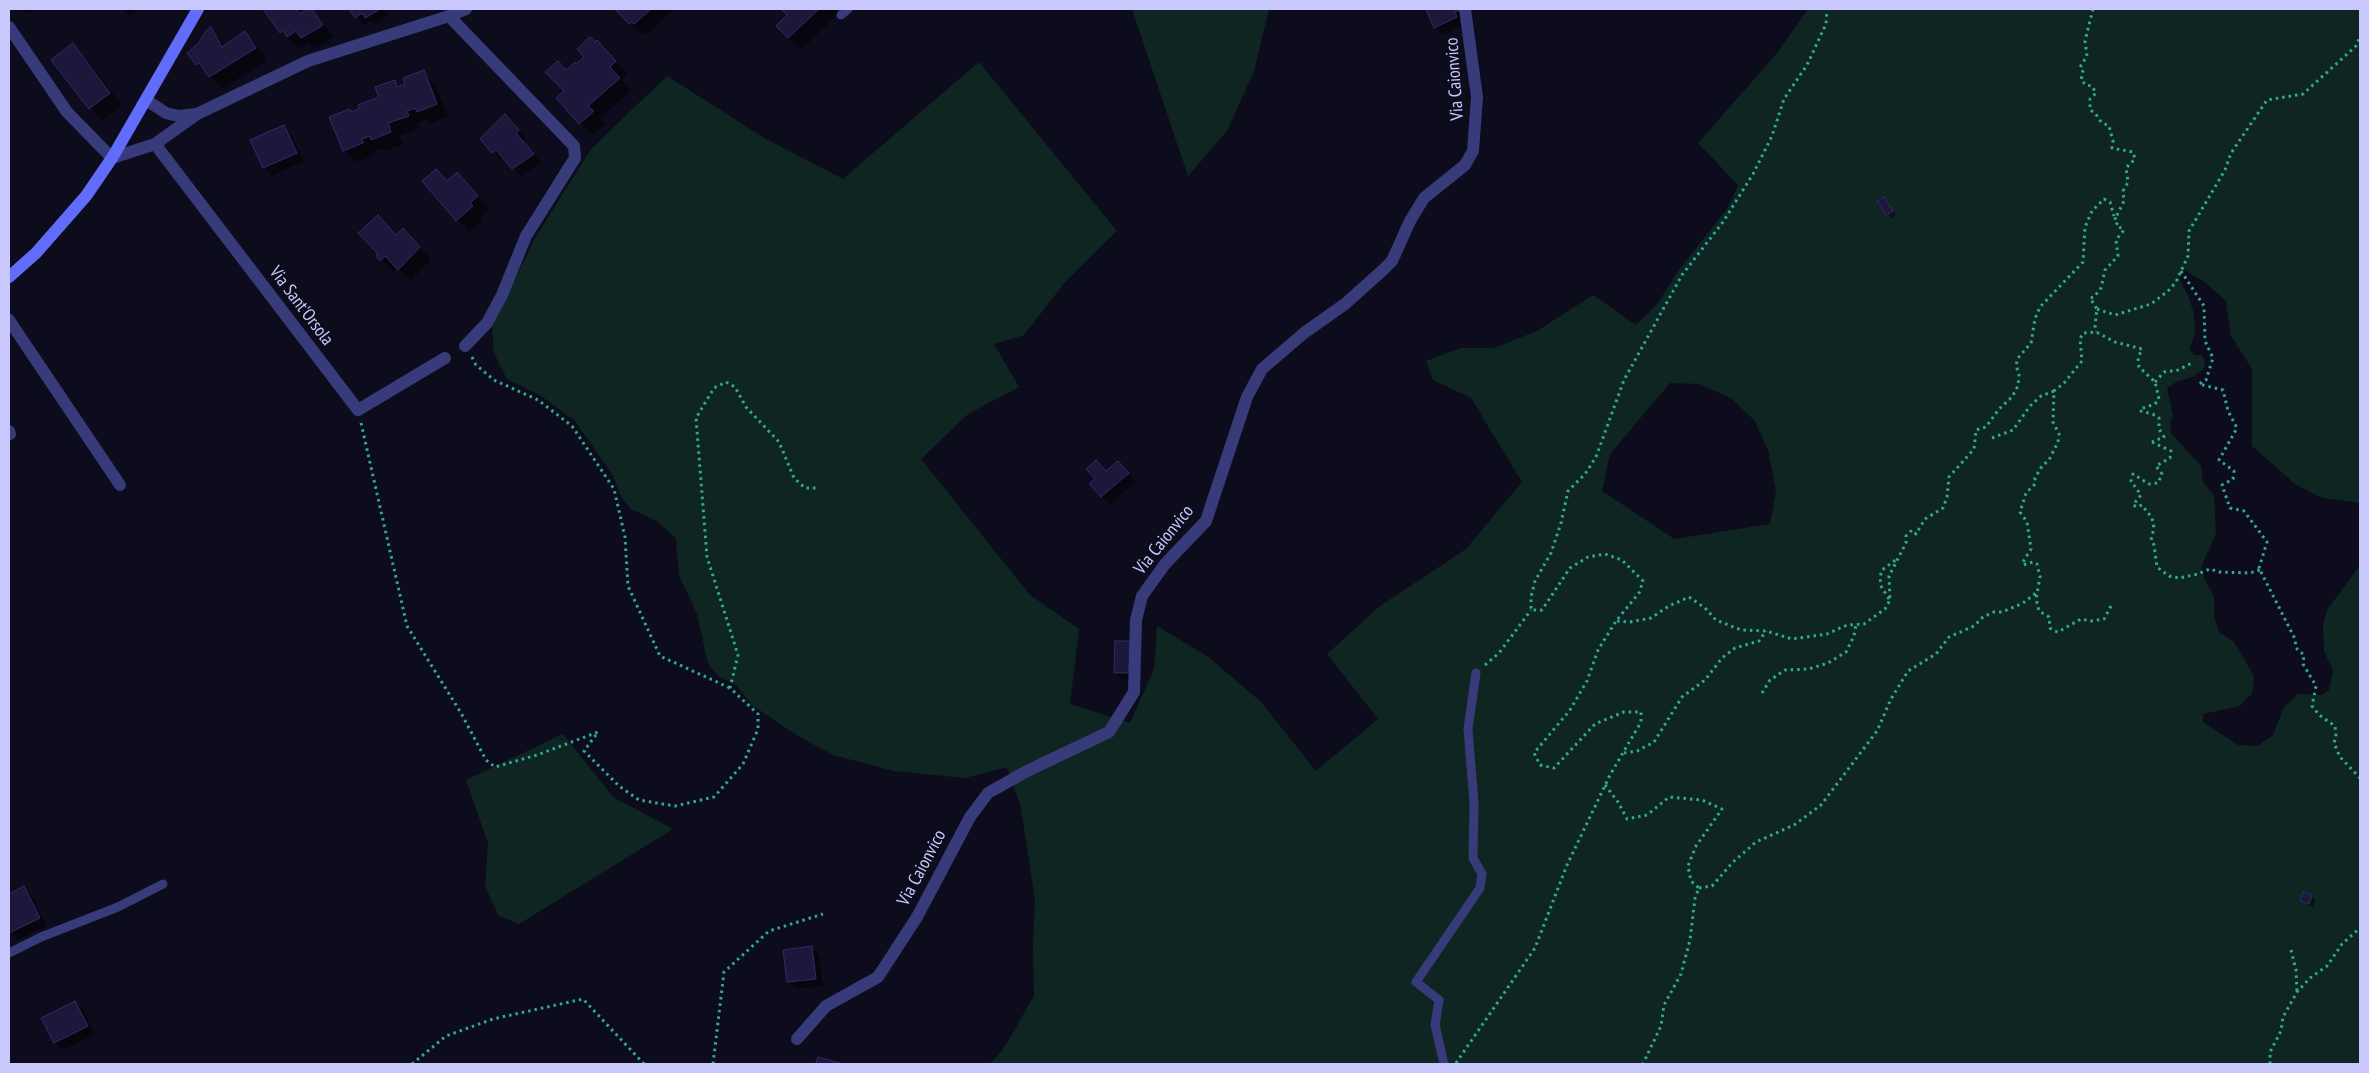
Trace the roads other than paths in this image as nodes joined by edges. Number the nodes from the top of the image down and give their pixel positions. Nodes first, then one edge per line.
1 (198, 9) edge
2 (466, 9) edge
3 (1466, 9) edge
4 (449, 16) junction
5 (9, 28) edge
6 (146, 100) junction
7 (197, 114) junction
8 (155, 144) junction
9 (112, 158) junction
10 (9, 277) edge
11 (9, 320) edge
12 (465, 346) road end
13 (445, 358) dead end
14 (120, 485) dead end
15 (1476, 673) road end
16 (163, 884) dead end
17 (9, 953) edge
18 (797, 1038) dead end
19 (1444, 1064) edge

1 - 6 street
2 - 4 street
3 - 18 street, Via Caionvico
4 - 7 street
4 - 12 street
5 - 9 street
6 - 7 street
6 - 9 street
7 - 8 street
8 - 9 street
8 - 13 street, Via Sant'Orsola
9 - 10 street
11 - 14 street
15 - 19 lane
16 - 17 lane

